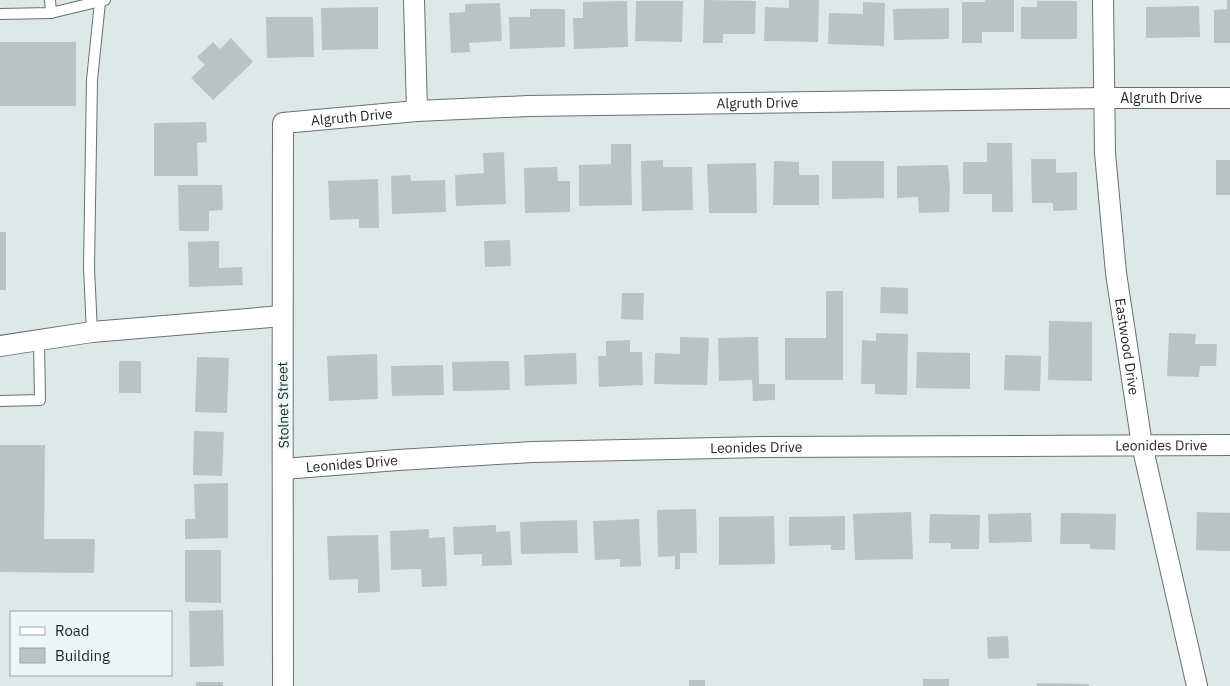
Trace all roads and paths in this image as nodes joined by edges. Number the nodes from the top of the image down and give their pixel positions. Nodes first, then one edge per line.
1 (50, 0) edge
2 (414, 0) edge
3 (1103, 0) edge
4 (103, 1) edge
5 (51, 13) junction
6 (0, 14) edge
7 (1103, 98) junction
8 (1230, 98) edge
9 (417, 112) junction
10 (283, 123) joint
11 (282, 316) junction
12 (92, 332) junction
13 (39, 340) junction
14 (0, 346) edge
15 (0, 401) edge
16 (1230, 445) edge
17 (1142, 446) junction
18 (284, 470) junction
19 (284, 686) edge
20 (1197, 686) edge

1 - 5 lane
2 - 9 street
3 - 7 street, Eastwood Drive
4 - 5 lane
4 - 12 lane
5 - 6 lane
7 - 8 street, Algruth Drive
7 - 9 street, Algruth Drive
7 - 17 street, Eastwood Drive
9 - 10 street, Algruth Drive
10 - 11 street, Stolnet Street
11 - 12 street
11 - 18 street, Stolnet Street
12 - 13 street
13 - 14 street
13 - 15 lane
16 - 17 street, Leonides Drive
17 - 18 street, Leonides Drive
17 - 20 street, Eastwood Drive
18 - 19 street, Stolnet Street

